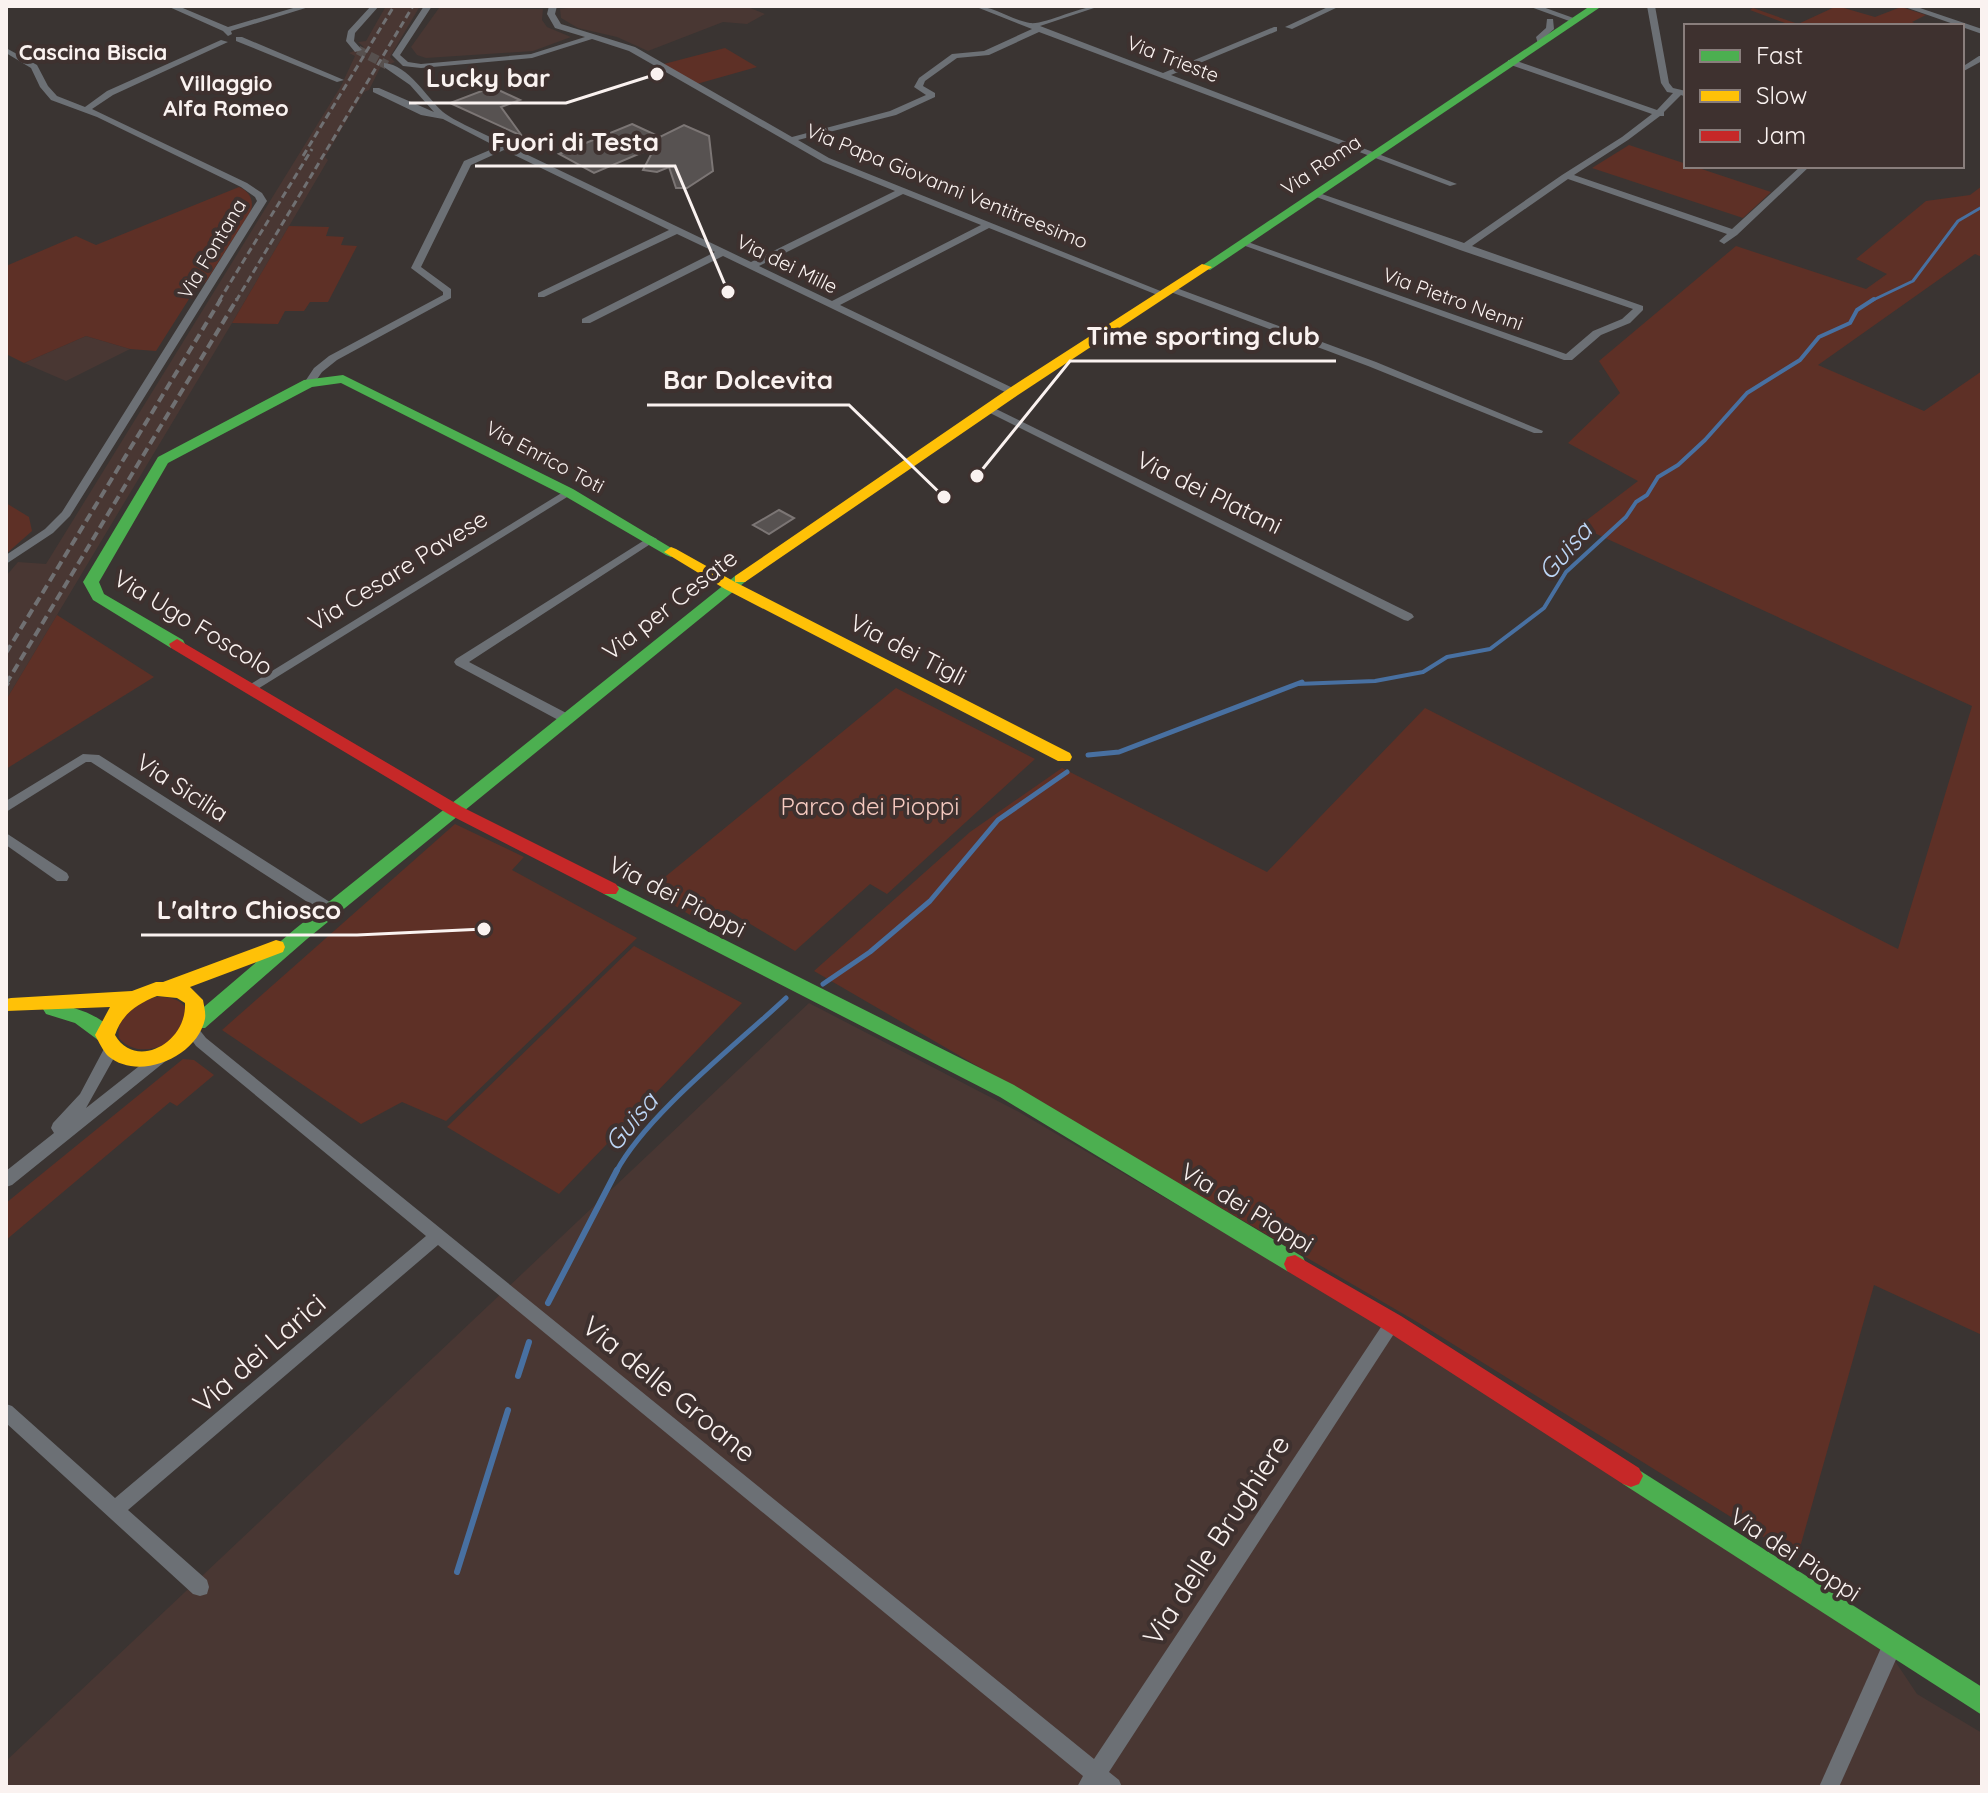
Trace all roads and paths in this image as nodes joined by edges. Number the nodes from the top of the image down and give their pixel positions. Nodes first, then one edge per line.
1 (171, 6) edge
2 (308, 6) edge
3 (375, 6) edge
4 (428, 6) edge
5 (553, 6) edge
6 (978, 6) edge
7 (1096, 6) edge
8 (1336, 6) edge
9 (1532, 6) edge
10 (1597, 6) edge
11 (1651, 6) edge
12 (1906, 6) edge
13 (1544, 10) junction
14 (1562, 23) junction
15 (1959, 24) edge
16 (1289, 27) dead end
17 (1036, 28) junction
18 (1274, 29) dead end
19 (227, 35) junction
20 (593, 37) junction
21 (6, 50) edge
22 (358, 50) dead end
23 (1982, 58) edge
24 (1511, 62) junction
25 (387, 65) tunnel mouth
26 (1964, 69) edge
27 (1165, 75) junction
28 (340, 80) dead end
29 (376, 90) dead end
30 (1683, 92) edge
31 (86, 110) junction
32 (1661, 114) junction
33 (445, 117) junction
34 (789, 140) junction
35 (504, 147) junction
36 (1382, 151) junction
37 (1804, 168) edge
38 (1567, 176) junction
39 (1453, 184) dead end
40 (902, 191) junction
41 (1316, 195) junction
42 (988, 225) junction
43 (677, 230) junction
44 (1734, 233) junction
45 (1724, 241) dead end
46 (1242, 243) junction
47 (1463, 248) junction
48 (723, 252) junction
49 (751, 266) junction
50 (1167, 292) junction
51 (541, 295) dead end
52 (832, 305) junction
53 (586, 321) dead end
54 (1090, 342) joint
55 (330, 371) junction
56 (1013, 392) junction
57 (990, 409) junction
58 (1538, 431) dead end
59 (568, 492) junction
60 (651, 539) junction
61 (6, 560) edge
62 (730, 586) junction
63 (1408, 617) dead end
64 (252, 687) junction
65 (567, 719) junction
66 (1064, 757) dead end
67 (6, 807) edge
68 (456, 811) junction
69 (6, 838) edge
70 (62, 877) dead end
71 (331, 910) junction
72 (301, 934) junction
73 (167, 989) junction
74 (132, 998) junction
75 (8, 1005) edge
76 (196, 1027) junction
77 (108, 1042) junction
78 (165, 1053) junction
79 (7, 1179) edge
80 (437, 1236) junction
81 (1393, 1323) junction
82 (6, 1412) edge
83 (115, 1510) junction
84 (200, 1587) dead end
85 (1892, 1646) junction
86 (1982, 1702) edge
87 (1098, 1783) edge
88 (1829, 1787) edge

1 - 19 street
2 - 19 street
3 - 22 street
4 - 20 street
5 - 20 street, Via Papa Giovanni Ventitreesimo
6 - 17 street, Via Trieste
7 - 17 street
8 - 16 street
9 - 13 street
10 - 14 street, Via Roma
11 - 30 street
12 - 15 street
13 - 14 street
13 - 14 street
14 - 24 street, Via Roma
17 - 27 street, Via Trieste
17 - 34 street
18 - 27 street
19 - 28 street
19 - 31 street
20 - 34 street, Via Papa Giovanni Ventitreesimo
21 - 31 street, Via Fontana
23 - 26 street
24 - 32 street
24 - 36 street, Via Roma
25 - 33 street, Via dei Mille
27 - 36 street, Via Trieste
29 - 33 street
30 - 32 street
31 - 61 street, Via Fontana
32 - 38 street
33 - 35 street, Via dei Mille
34 - 40 street, Via Papa Giovanni Ventitreesimo
35 - 43 street, Via dei Mille
35 - 55 street, Via Ugo Foscolo
36 - 39 street
36 - 41 street, Via Roma
37 - 44 street
38 - 44 street
38 - 47 street
40 - 42 street, Via Papa Giovanni Ventitreesimo
40 - 49 street
41 - 46 street, Via Roma
41 - 47 street
42 - 50 street, Via Papa Giovanni Ventitreesimo
42 - 52 street
43 - 48 street, Via dei Mille
43 - 51 street
44 - 45 street
46 - 47 street, Via Pietro Nenni
46 - 50 street, Via Roma
48 - 49 street, Via dei Mille
48 - 53 street
49 - 52 street, Via dei Mille
50 - 54 street, Via Roma
50 - 58 street, Via Papa Giovanni Ventitreesimo
52 - 56 street, Via dei Mille
54 - 56 street, Via per Cesate
55 - 59 street, Via Enrico Toti
55 - 64 street, Via Ugo Foscolo
56 - 57 street, Via per Cesate
57 - 62 street, Via per Cesate
57 - 63 street, Via dei Platani
59 - 60 street, Via Enrico Toti
59 - 64 street, Via Cesare Pavese
60 - 62 street, Via Enrico Toti
60 - 65 street
62 - 65 street, Via per Cesate
62 - 66 street, Via dei Tigli
64 - 68 street, Via Ugo Foscolo
65 - 68 street, Via per Cesate
67 - 71 street, Via Sicilia
68 - 71 street, Via per Cesate
68 - 81 street, Via dei Pioppi
69 - 70 street
71 - 72 street, Via per Cesate
72 - 73 street, Via per Cesate
72 - 76 street, Via per Cesate
73 - 74 street
73 - 76 street
74 - 75 street
74 - 77 street
75 - 77 street
76 - 78 street
76 - 80 street, Via delle Groane
77 - 78 street
77 - 79 street
78 - 79 street
80 - 83 street, Via dei Larici
80 - 87 street, Via delle Groane
81 - 85 street, Via dei Pioppi
81 - 87 street, Via delle Brughiere
82 - 83 street
83 - 84 street
85 - 86 street, Via dei Pioppi
85 - 88 street

